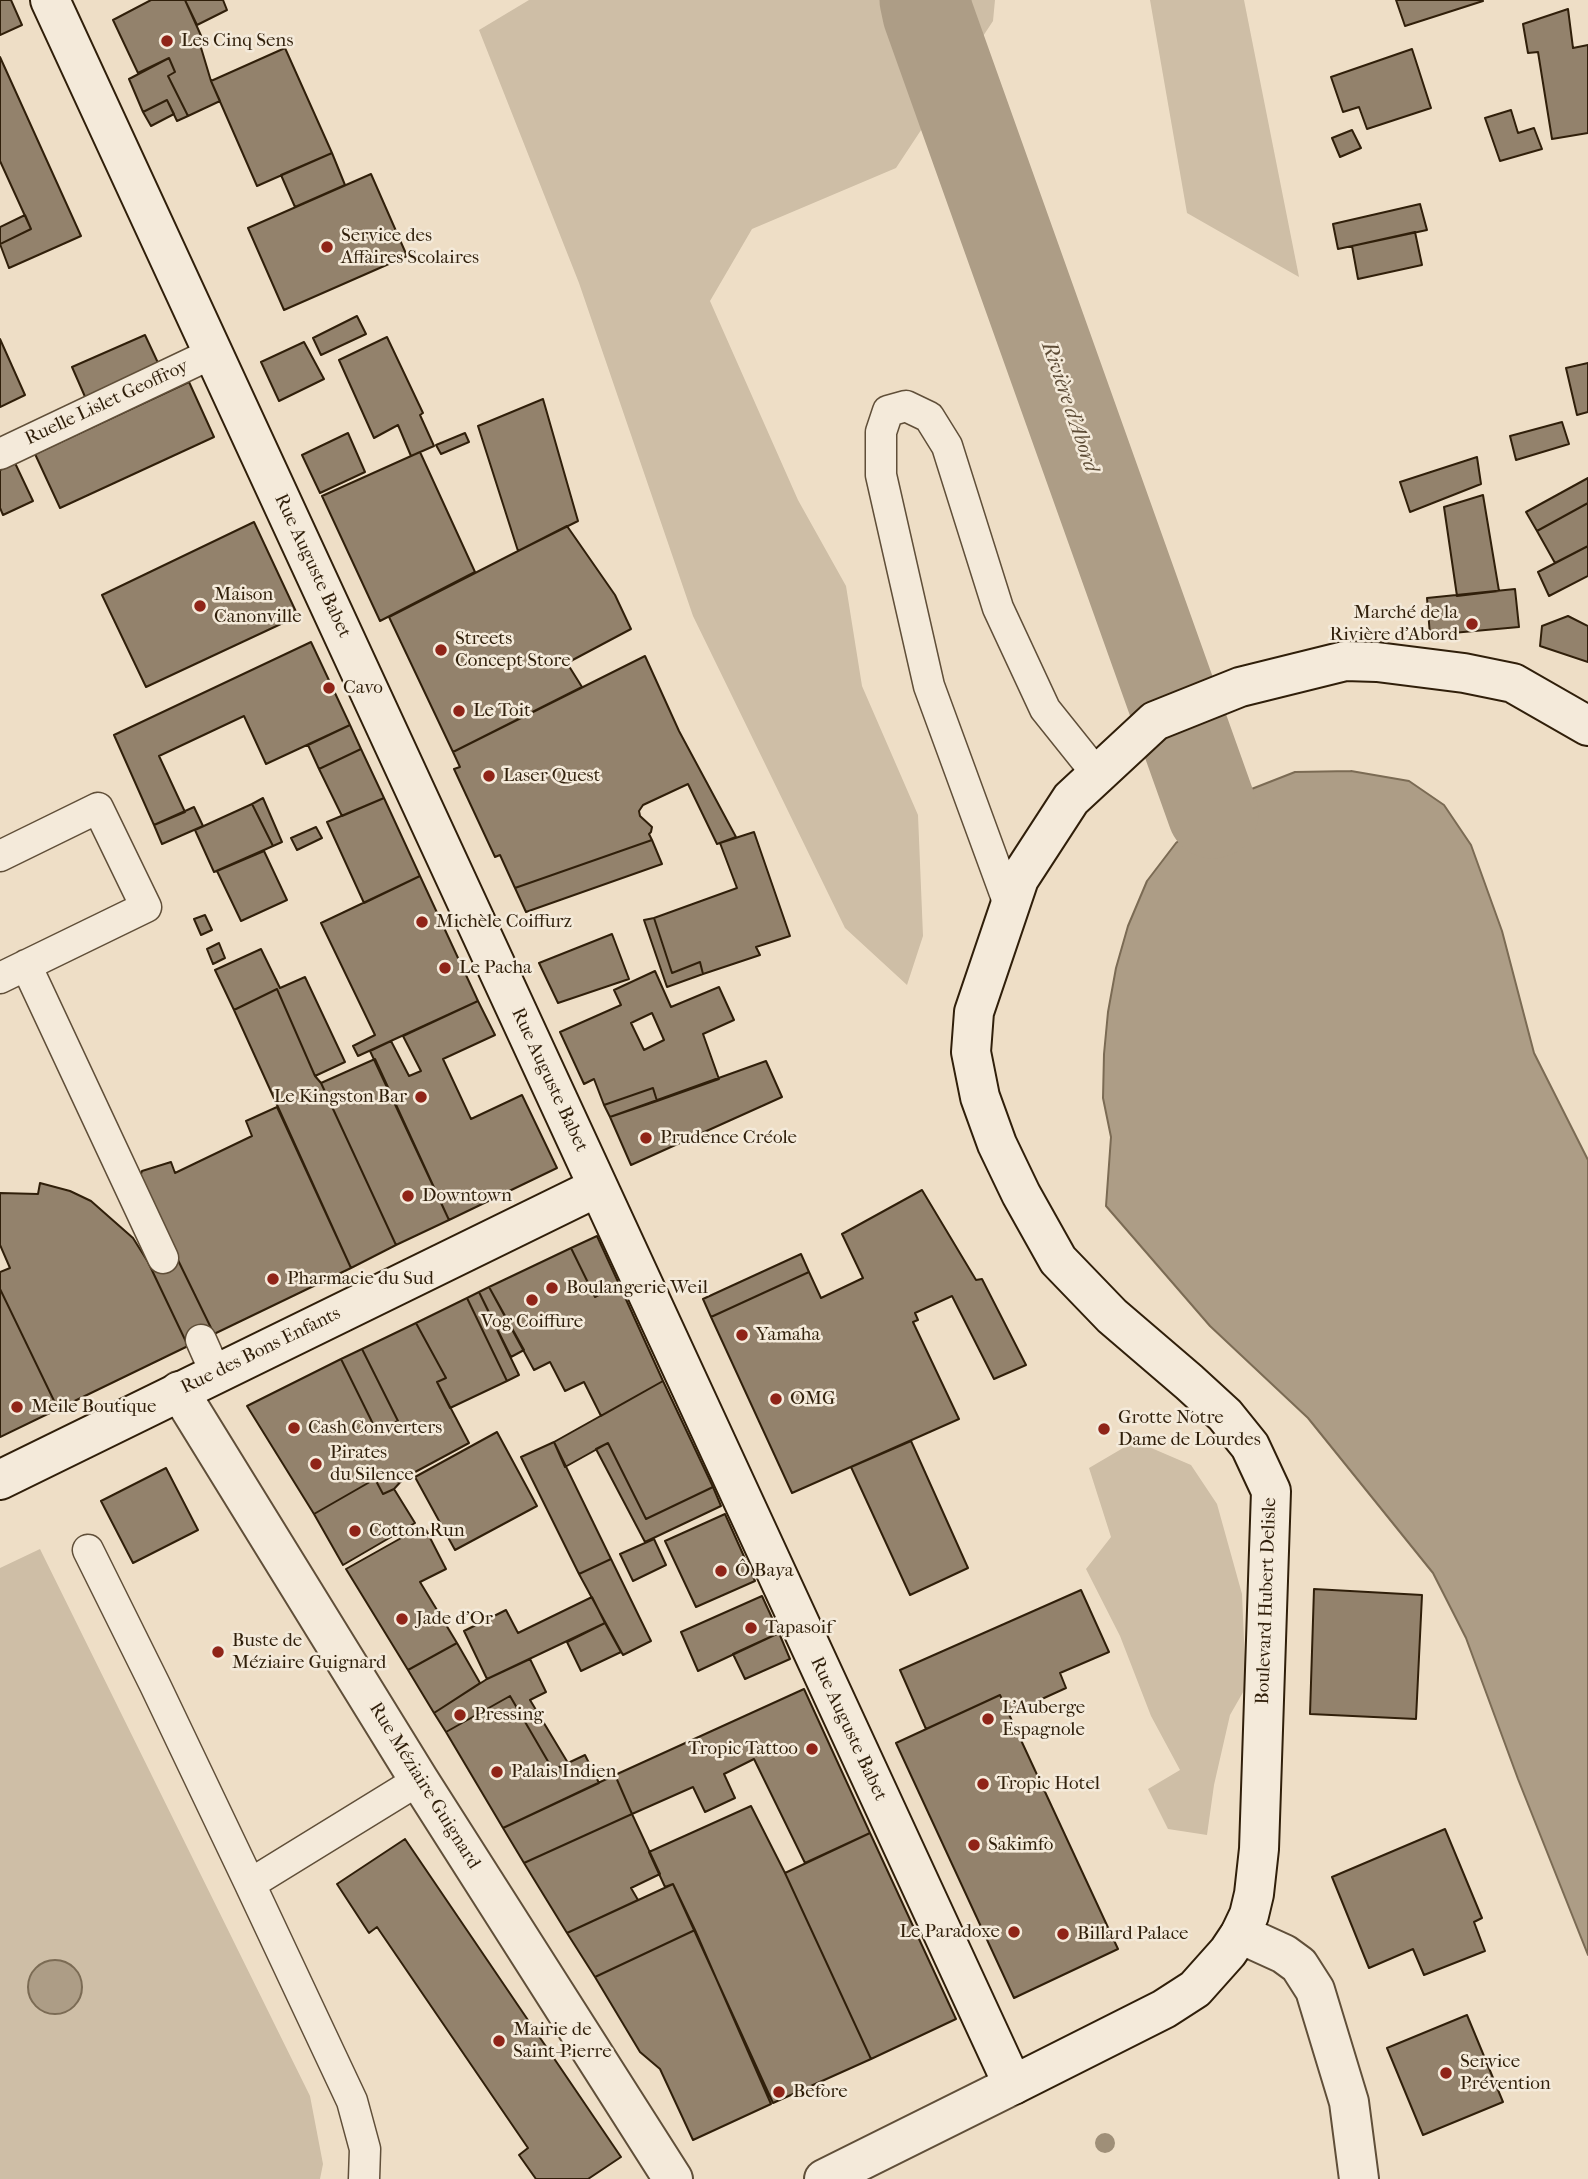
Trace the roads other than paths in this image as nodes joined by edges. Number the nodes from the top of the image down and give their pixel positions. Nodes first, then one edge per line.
1 (50, 0) edge
2 (214, 353) junction
3 (0, 454) edge
4 (1582, 722) edge
5 (1097, 774) junction
6 (0, 856) edge
7 (1010, 906) junction
8 (13, 971) edge
9 (598, 1187) junction
10 (163, 1258) dead end
11 (180, 1391) junction
12 (0, 1480) edge
13 (88, 1550) dead end
14 (419, 1780) junction
15 (250, 1884) junction
16 (1240, 1934) junction
17 (1013, 2085) junction
18 (364, 2179) edge
19 (673, 2179) edge
20 (824, 2179) edge
21 (1359, 2179) edge

1 - 2 street, Rue Auguste Babet
2 - 3 lane, Ruelle Lislet Geoffroy
2 - 9 street, Rue Auguste Babet
4 - 5 street, Boulevard Hubert Delisle
5 - 7 street, Boulevard Hubert Delisle
5 - 7 lane
6 - 8 lane
7 - 16 street, Boulevard Hubert Delisle
8 - 10 lane
9 - 11 street, Rue des Bons Enfants
9 - 17 street, Rue Auguste Babet
11 - 12 street, Rue des Bons Enfants
11 - 14 street, Rue Méziaire Guignard
13 - 15 lane
14 - 15 lane
14 - 19 street, Rue Méziaire Guignard
15 - 18 lane
16 - 17 street, Boulevard Hubert Delisle
16 - 21 street
17 - 20 street, Boulevard Hubert Delisle

